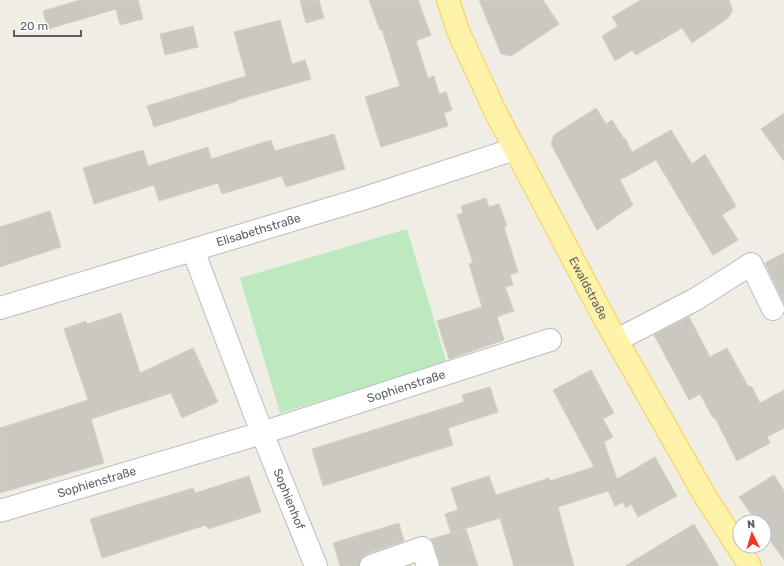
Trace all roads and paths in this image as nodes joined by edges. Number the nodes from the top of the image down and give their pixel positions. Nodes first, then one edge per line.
1 (448, 0) edge
2 (515, 149) junction
3 (193, 250) junction
4 (0, 308) edge
5 (773, 309) dead end
6 (550, 340) dead end
7 (617, 340) junction
8 (262, 433) junction
9 (0, 511) edge
10 (316, 566) edge
11 (371, 566) edge
12 (428, 566) edge
13 (750, 566) edge

1 - 2 main road, Ewaldstraße
2 - 3 street, Elisabethstraße
2 - 7 main road, Ewaldstraße
3 - 4 street, Elisabethstraße
3 - 8 street
5 - 7 street
6 - 8 street, Sophienstraße
7 - 13 main road, Ewaldstraße
8 - 9 street, Sophienstraße
8 - 10 street, Sophienhof
11 - 12 street

